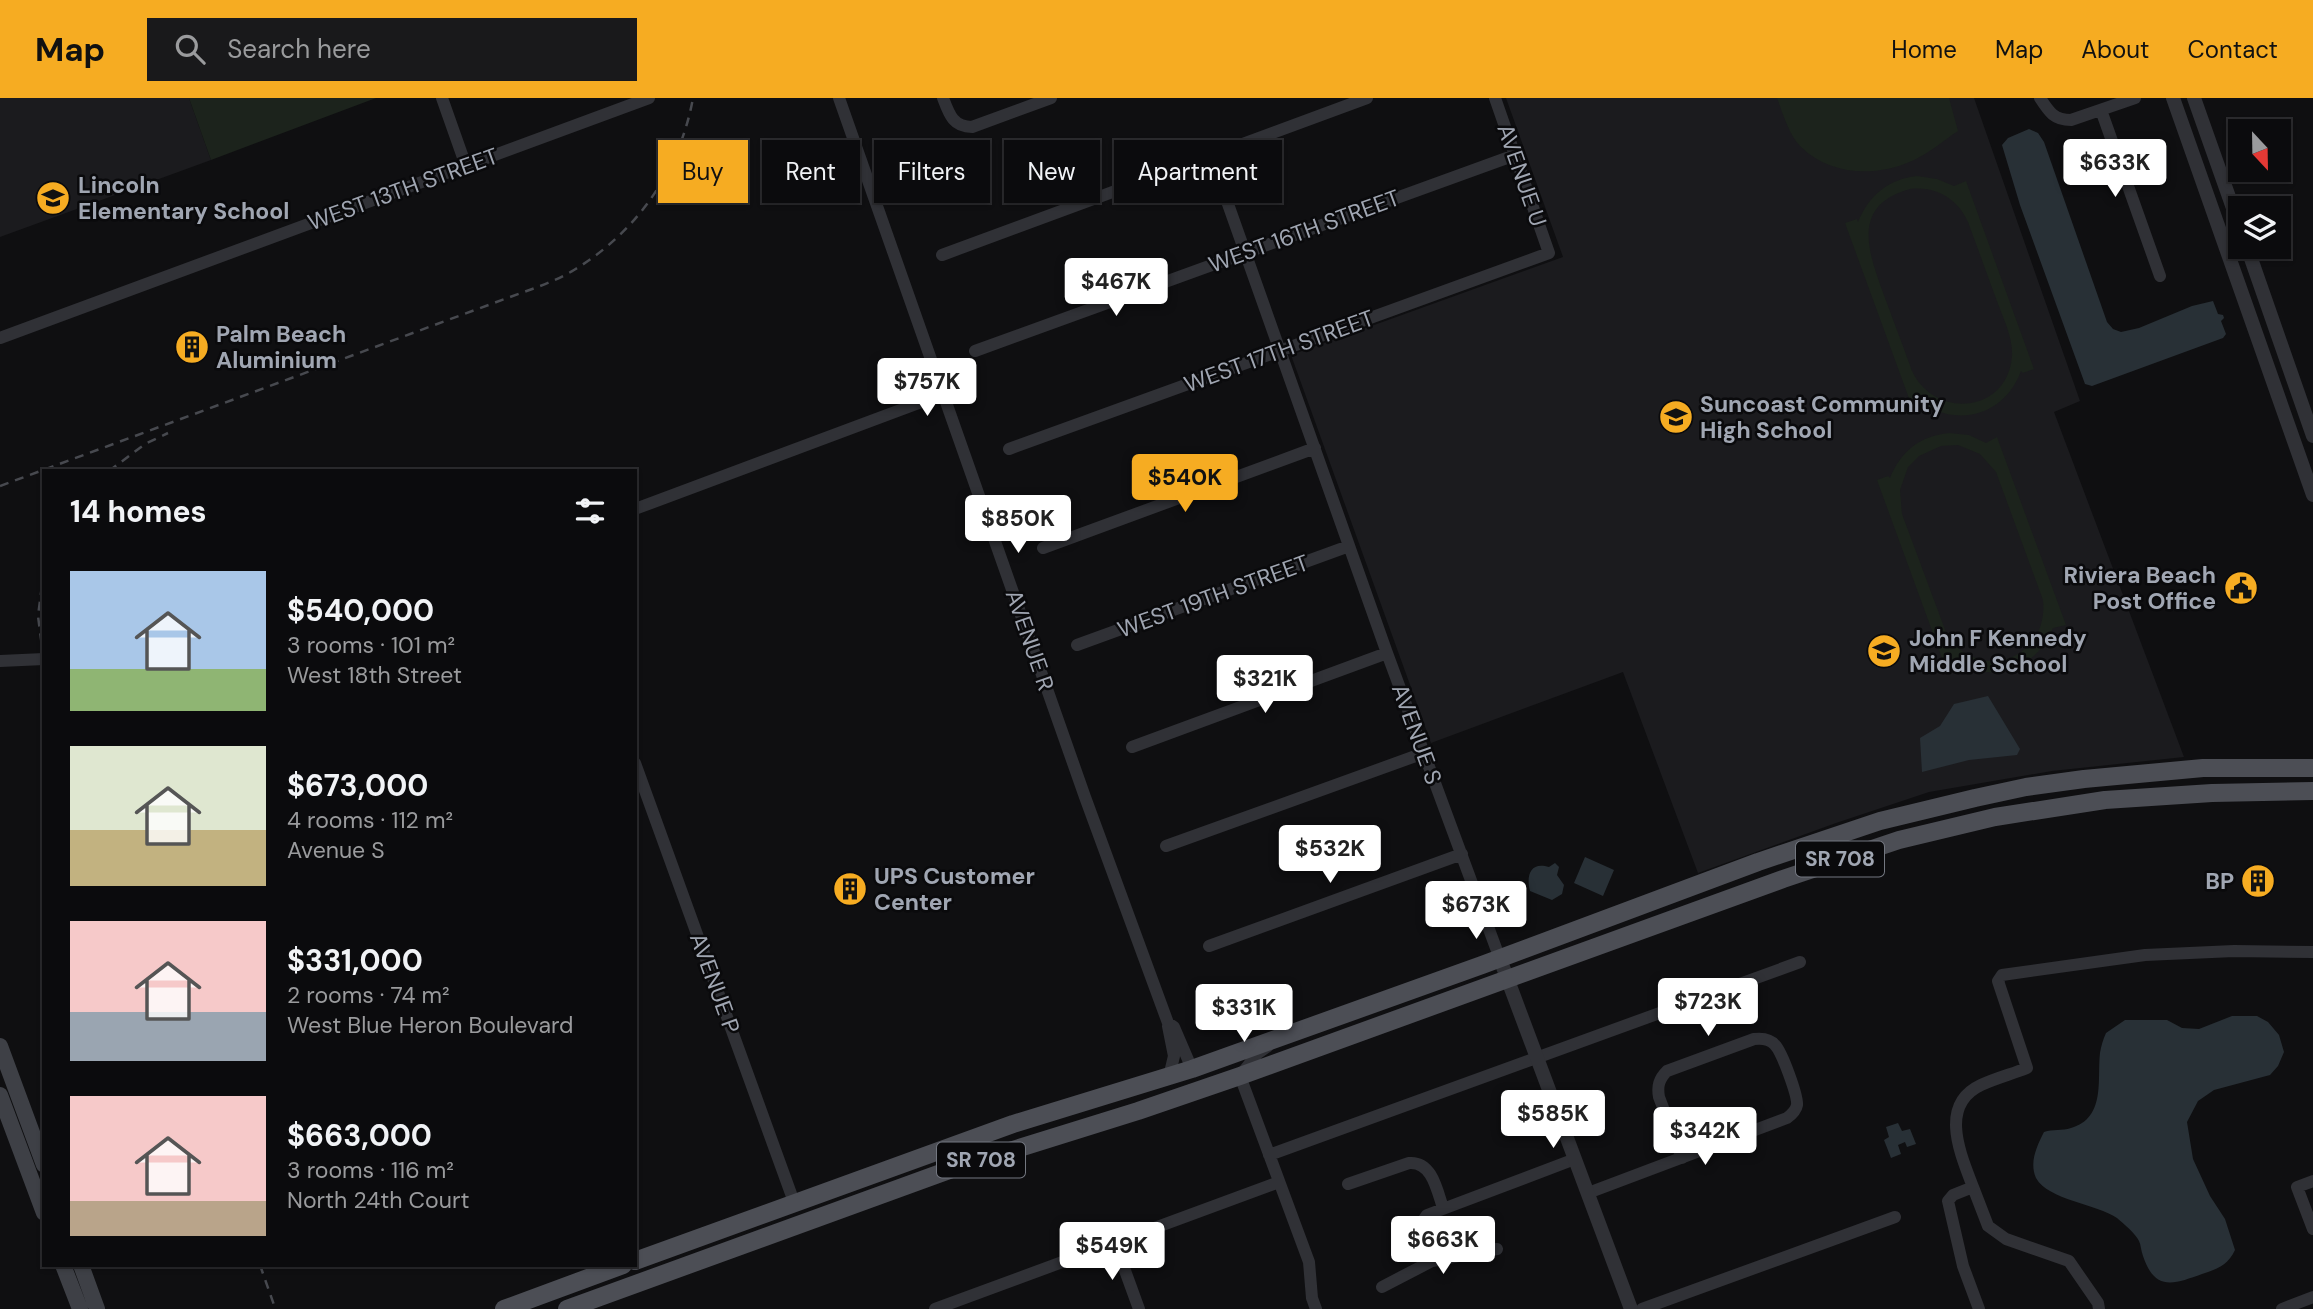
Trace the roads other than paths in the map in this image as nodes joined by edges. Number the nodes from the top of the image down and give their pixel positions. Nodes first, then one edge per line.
1 (442, 98) edge
2 (649, 98) edge
3 (839, 98) edge
4 (943, 98) edge
5 (1051, 98) edge
6 (1367, 98) edge
7 (1495, 98) edge
8 (2040, 98) edge
9 (2135, 98) edge
10 (2173, 98) edge
11 (2194, 98) edge
12 (2101, 110) junction
13 (1254, 140) edge
14 (1515, 155) junction
15 (466, 166) junction
16 (1114, 192) edge
17 (2229, 196) edge
18 (1227, 203) edge
19 (1245, 253) junction
20 (1549, 253) joint
21 (942, 256) dead end
22 (2251, 259) edge
23 (2160, 276) dead end
24 (0, 338) edge
25 (1280, 350) junction
26 (975, 351) dead end
27 (943, 394) junction
28 (2313, 436) edge
29 (1315, 448) junction
30 (1009, 449) dead end
31 (2313, 495) edge
32 (637, 508) edge
33 (1349, 546) junction
34 (1043, 548) dead end
35 (1077, 645) dead end
36 (1387, 653) junction
37 (42, 659) edge
38 (0, 661) edge
39 (1132, 747) dead end
40 (1424, 753) junction
41 (2313, 768) edge
42 (637, 769) edge
43 (2065, 782) junction
44 (2026, 787) junction
45 (2313, 792) edge
46 (2046, 808) junction
47 (1885, 845) junction
48 (1166, 846) dead end
49 (1462, 854) junction
50 (1209, 946) dead end
51 (2313, 952) edge
52 (1500, 958) junction
53 (1800, 962) dead end
54 (1508, 979) junction
55 (1168, 1023) junction
56 (1276, 1039) junction
57 (0, 1046) edge
58 (1538, 1058) junction
59 (1192, 1069) junction
60 (1240, 1076) junction
61 (1169, 1077) junction
62 (0, 1095) edge
63 (1269, 1155) junction
64 (918, 1158) junction
65 (1575, 1158) junction
66 (1682, 1158) junction
67 (42, 1160) edge
68 (2313, 1181) edge
69 (1279, 1182) junction
70 (1348, 1184) dead end
71 (1973, 1187) junction
72 (1588, 1193) junction
73 (794, 1202) junction
74 (42, 1208) edge
75 (1443, 1208) junction
76 (1895, 1217) dead end
77 (815, 1218) junction
78 (2313, 1229) edge
79 (1115, 1243) junction
80 (1497, 1249) dead end
81 (702, 1259) junction
82 (637, 1260) edge
83 (1432, 1261) junction
84 (64, 1267) edge
85 (82, 1267) edge
86 (618, 1267) edge
87 (1382, 1287) dead end
88 (2313, 1297) edge
89 (524, 1306) edge
90 (80, 1309) edge
91 (97, 1309) edge
92 (504, 1309) edge
93 (567, 1309) edge
94 (935, 1309) edge
95 (1139, 1309) edge
96 (1315, 1309) edge
97 (1631, 1309) edge
98 (1642, 1309) edge
99 (1979, 1309) edge
100 (2099, 1309) edge
101 (2282, 1309) edge

1 - 15 street
2 - 15 street, WEST 13TH STREET
3 - 27 street, AVENUE R
4 - 5 street
6 - 13 street
7 - 14 street, AVENUE U
8 - 12 street
9 - 12 street
10 - 31 street
11 - 17 street
12 - 23 street
14 - 19 street, WEST 16TH STREET
14 - 20 street, AVENUE U
15 - 24 street, WEST 13TH STREET
16 - 21 street
18 - 19 street, AVENUE S
19 - 25 street, AVENUE S
19 - 26 street, WEST 16TH STREET
20 - 25 street, WEST 17TH STREET
22 - 28 street
25 - 29 street, AVENUE S
25 - 30 street, WEST 17TH STREET
27 - 32 street
27 - 55 street, AVENUE R
29 - 33 street, AVENUE S
29 - 34 street
33 - 35 street, WEST 19TH STREET
33 - 36 street, AVENUE S
36 - 39 street
36 - 40 street, AVENUE S
37 - 38 street
40 - 48 street
40 - 49 street, AVENUE S
41 - 43 main road, SR 708
42 - 73 street, AVENUE P
43 - 44 main road, SR 708
43 - 46 main road
44 - 47 main road
44 - 52 main road, SR 708
45 - 46 main road, SR 708
46 - 47 main road, SR 708
47 - 54 main road, SR 708
49 - 50 street
49 - 52 street, AVENUE S
51 - 71 street
52 - 54 street, AVENUE S
52 - 56 main road, SR 708
53 - 58 street
54 - 58 street, AVENUE S
54 - 60 main road, SR 708
55 - 59 street, AVENUE R
55 - 61 street, AVENUE R
56 - 59 main road, SR 708
56 - 60 street
57 - 67 main road
58 - 63 street
58 - 65 street, AVENUE S
59 - 61 main road, SR 708
60 - 63 street
60 - 77 main road, SR 708
61 - 64 main road, SR 708
62 - 74 main road
63 - 69 street
64 - 73 main road, SR 708
64 - 77 main road
65 - 72 street, AVENUE S
65 - 75 street
66 - 66 street
66 - 72 street
68 - 78 street
69 - 79 street
69 - 96 street
70 - 75 street
71 - 99 street
71 - 100 street
72 - 97 street, AVENUE S
73 - 81 main road
73 - 82 main road, SR 708
75 - 83 street
76 - 98 street
77 - 81 main road, SR 708
79 - 94 street
79 - 95 street
80 - 83 street
81 - 93 main road, SR 708
83 - 87 street
84 - 90 main road
85 - 91 main road
86 - 89 main road
88 - 101 street
89 - 92 main road

